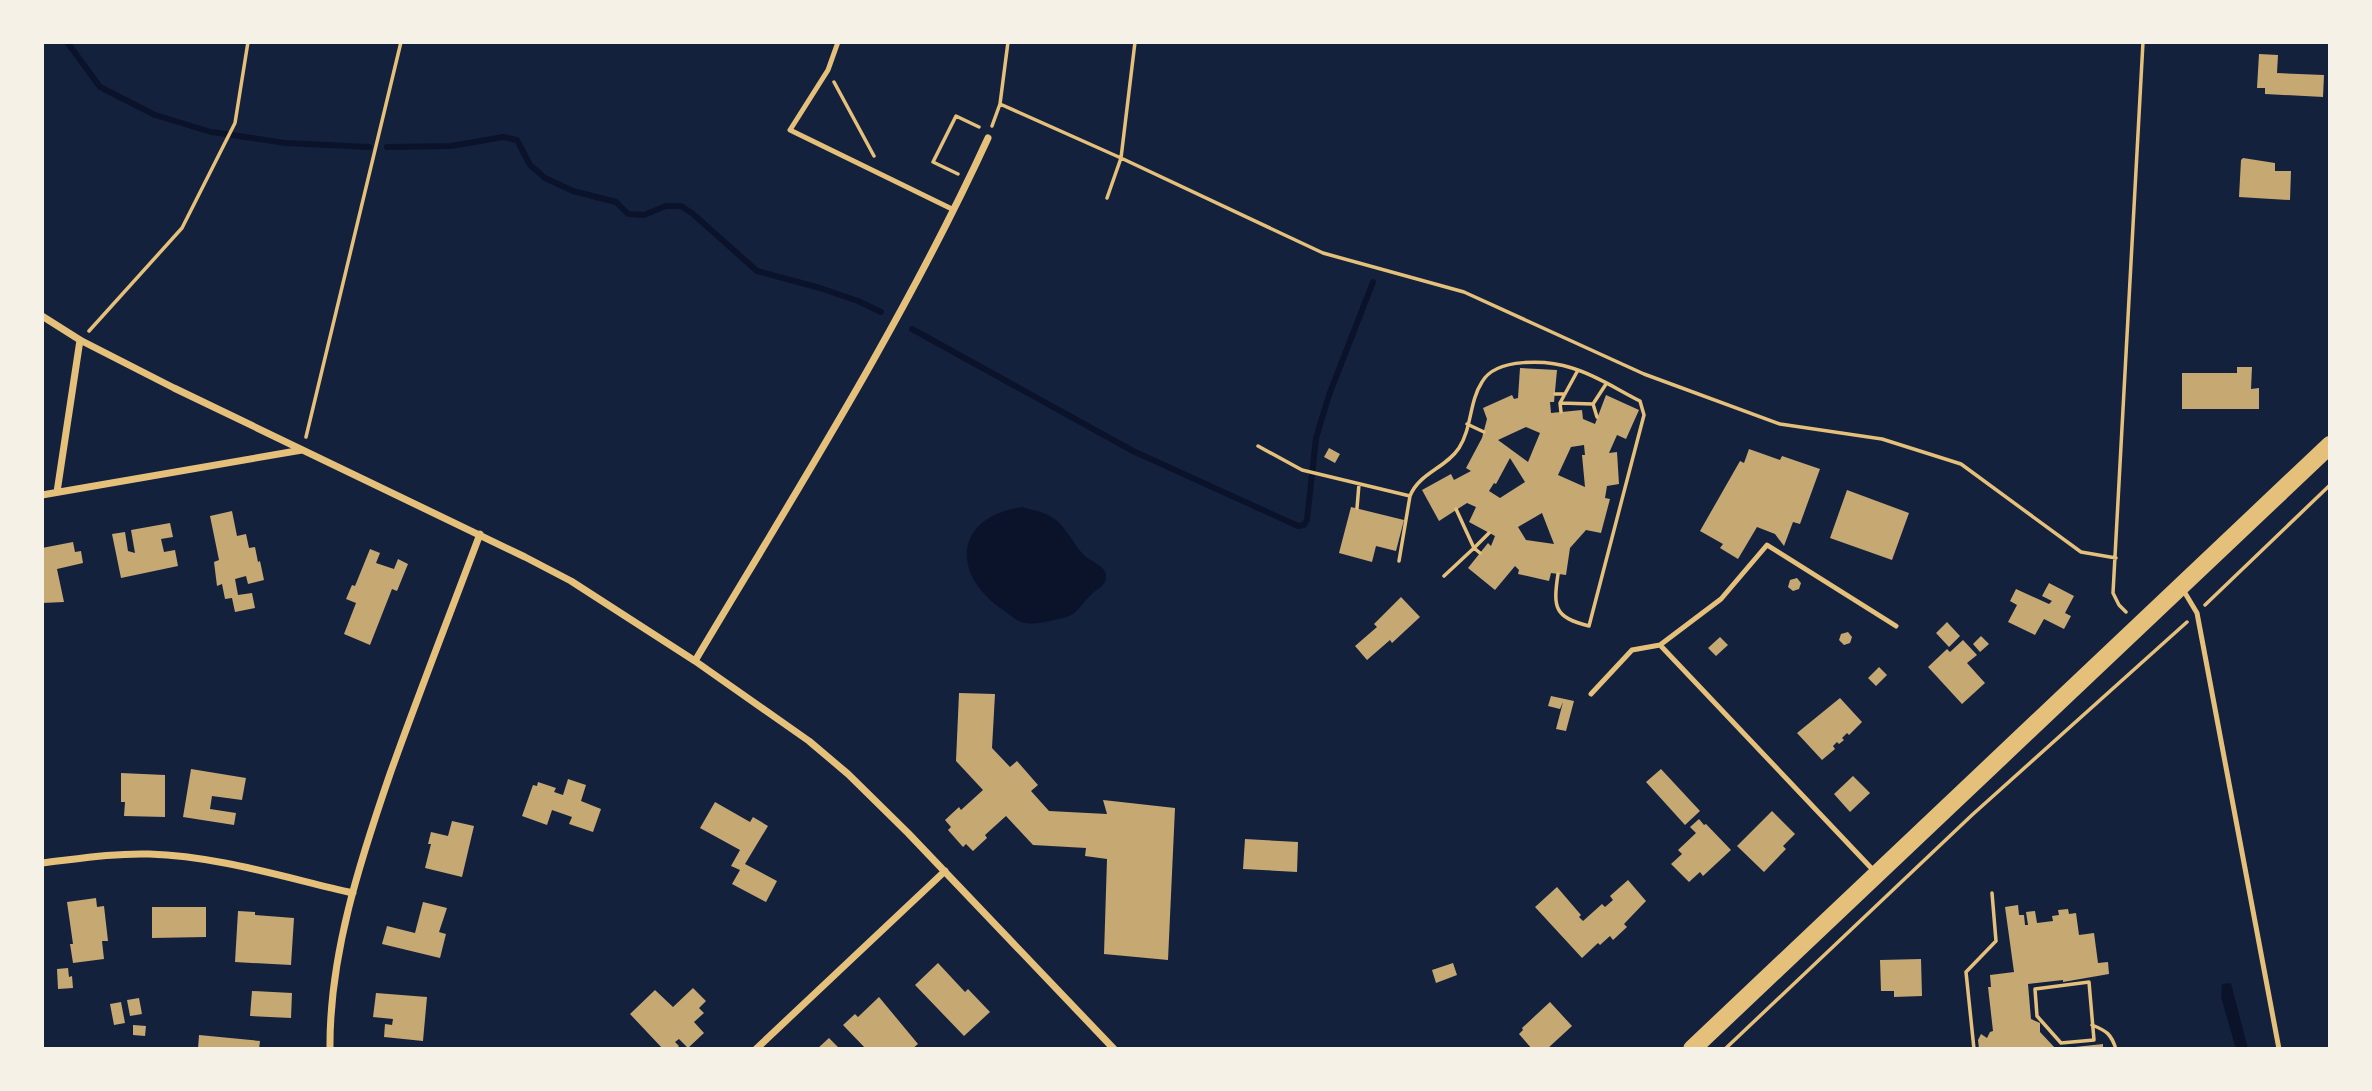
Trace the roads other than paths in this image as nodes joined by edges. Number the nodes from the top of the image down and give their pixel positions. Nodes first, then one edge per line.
1 (838, 42) edge
2 (989, 136) road end
3 (954, 210) junction
4 (42, 316) edge
5 (80, 340) junction
6 (2330, 445) edge
7 (303, 450) junction
8 (57, 492) junction
9 (42, 495) edge
10 (480, 534) junction
11 (2181, 587) junction
12 (1896, 626) dead end
13 (1660, 645) junction
14 (695, 661) junction
15 (1591, 694) dead end
16 (42, 863) edge
17 (945, 871) junction
18 (1877, 874) junction
19 (353, 893) junction
20 (330, 1049) edge
21 (756, 1049) edge
22 (1114, 1049) edge
23 (1692, 1049) edge
24 (2279, 1049) edge

1 - 3 lane
2 - 3 street
3 - 14 street
4 - 5 street
5 - 7 street
5 - 8 street
6 - 11 main road
7 - 8 street
7 - 10 street
8 - 9 street
10 - 14 street
10 - 19 street
11 - 18 main road
11 - 24 lane
12 - 13 lane
13 - 15 lane
13 - 18 lane
14 - 17 street
16 - 19 street
17 - 21 street
17 - 22 street
18 - 23 main road
19 - 20 street

